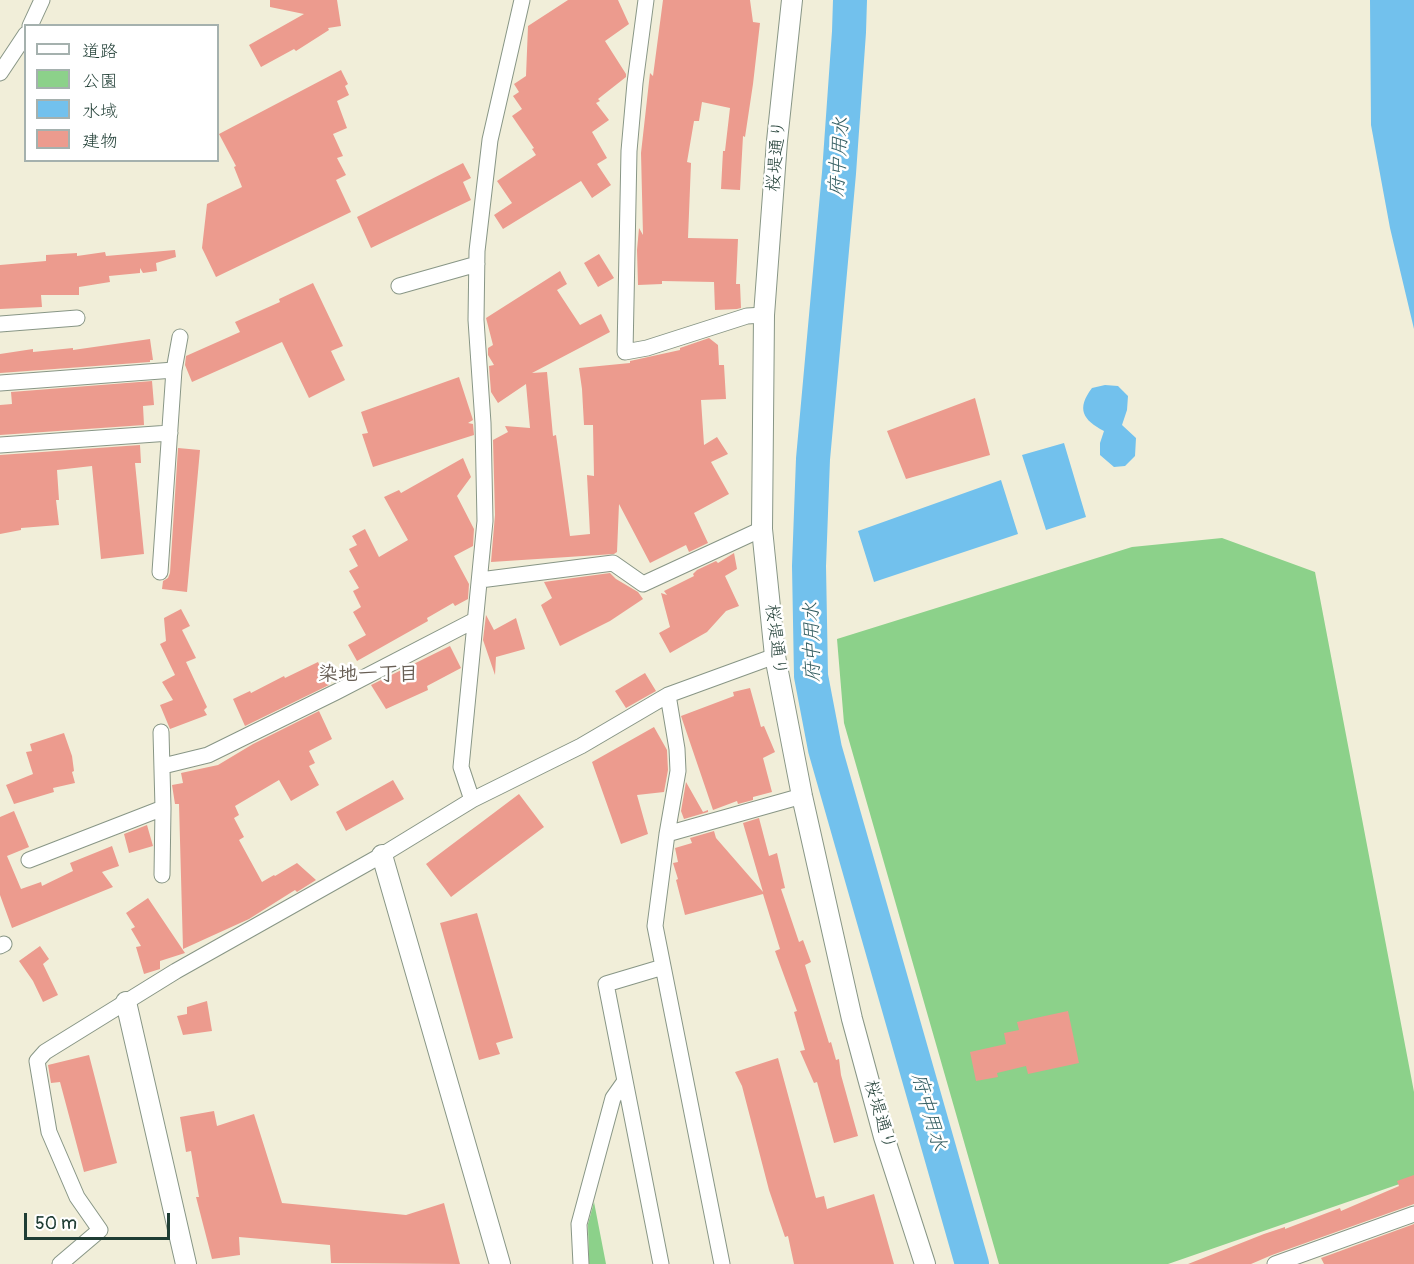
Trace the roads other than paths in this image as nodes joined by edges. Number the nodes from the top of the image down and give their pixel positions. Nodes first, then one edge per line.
1 (42, 0) edge
2 (522, 0) edge
3 (646, 0) edge
4 (792, 0) edge
5 (31, 24) edge
6 (24, 37) edge
7 (0, 74) edge
8 (477, 264) junction
9 (399, 286) dead end
10 (764, 315) junction
11 (77, 318) dead end
12 (0, 324) edge
13 (180, 337) dead end
14 (174, 370) junction
15 (0, 383) edge
16 (170, 433) junction
17 (0, 446) edge
18 (762, 529) junction
19 (160, 573) dead end
20 (480, 580) junction
21 (475, 620) junction
22 (775, 656) junction
23 (668, 695) junction
24 (161, 732) dead end
25 (163, 766) junction
26 (802, 796) junction
27 (472, 800) junction
28 (163, 808) junction
29 (667, 834) junction
30 (382, 855) junction
31 (29, 860) dead end
32 (162, 875) dead end
33 (663, 967) junction
34 (126, 1002) junction
35 (625, 1081) junction
36 (1414, 1214) edge
37 (1309, 1258) edge
38 (60, 1264) edge
39 (186, 1264) edge
40 (500, 1264) edge
41 (580, 1264) edge
42 (661, 1264) edge
43 (722, 1264) edge
44 (925, 1264) edge
45 (1275, 1264) edge

1 - 5 street
2 - 8 street
3 - 10 street
4 - 10 street, 桜堤通り
6 - 7 street
8 - 9 street
8 - 20 street
10 - 18 street, 桜堤通り
11 - 12 street
13 - 14 street
14 - 15 street
14 - 16 street
16 - 17 street
16 - 19 street
18 - 20 street
18 - 22 street, 桜堤通り
20 - 21 street
21 - 25 street
21 - 27 street
22 - 23 street
22 - 26 street, 桜堤通り
23 - 27 street
23 - 29 street
24 - 25 street
25 - 28 street
26 - 29 street
26 - 44 street, 桜堤通り
27 - 30 street
28 - 31 street
28 - 32 street
29 - 33 street
30 - 34 street
30 - 40 street
33 - 35 street
33 - 43 street
34 - 38 street
34 - 39 street
35 - 41 street
35 - 42 street
36 - 37 street
37 - 45 street

